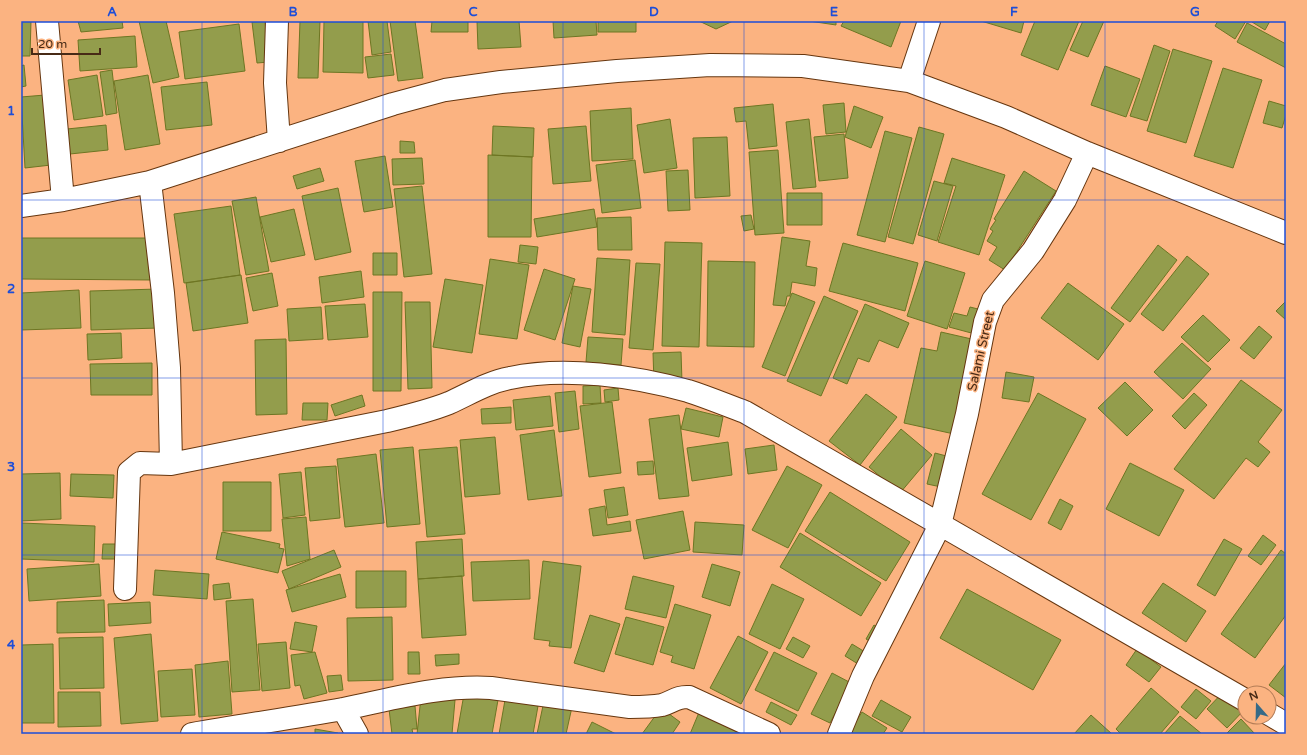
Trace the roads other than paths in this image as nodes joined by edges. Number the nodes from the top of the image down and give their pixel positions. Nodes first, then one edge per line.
1 (47, 21) edge
2 (277, 21) edge
3 (929, 21) edge
4 (909, 81) junction
5 (279, 141) junction
6 (1087, 154) junction
7 (150, 182) junction
8 (63, 200) junction
9 (21, 206) edge
10 (1286, 233) edge
11 (171, 464) junction
12 (940, 524) junction
13 (125, 589) dead end
14 (1237, 695) edge
15 (343, 709) junction
16 (1277, 719) edge
17 (1286, 724) edge
18 (192, 734) edge
19 (357, 734) edge
20 (768, 734) edge
21 (840, 734) edge

1 - 8 street
2 - 5 street
3 - 4 street
4 - 5 street
4 - 6 street
5 - 7 street
6 - 10 street
6 - 12 street, Salami Street
7 - 8 street
7 - 11 street
8 - 9 street
11 - 12 street
11 - 13 street
12 - 14 street
12 - 21 street, Salami Street
15 - 18 street
15 - 19 street
15 - 20 street
16 - 17 street

